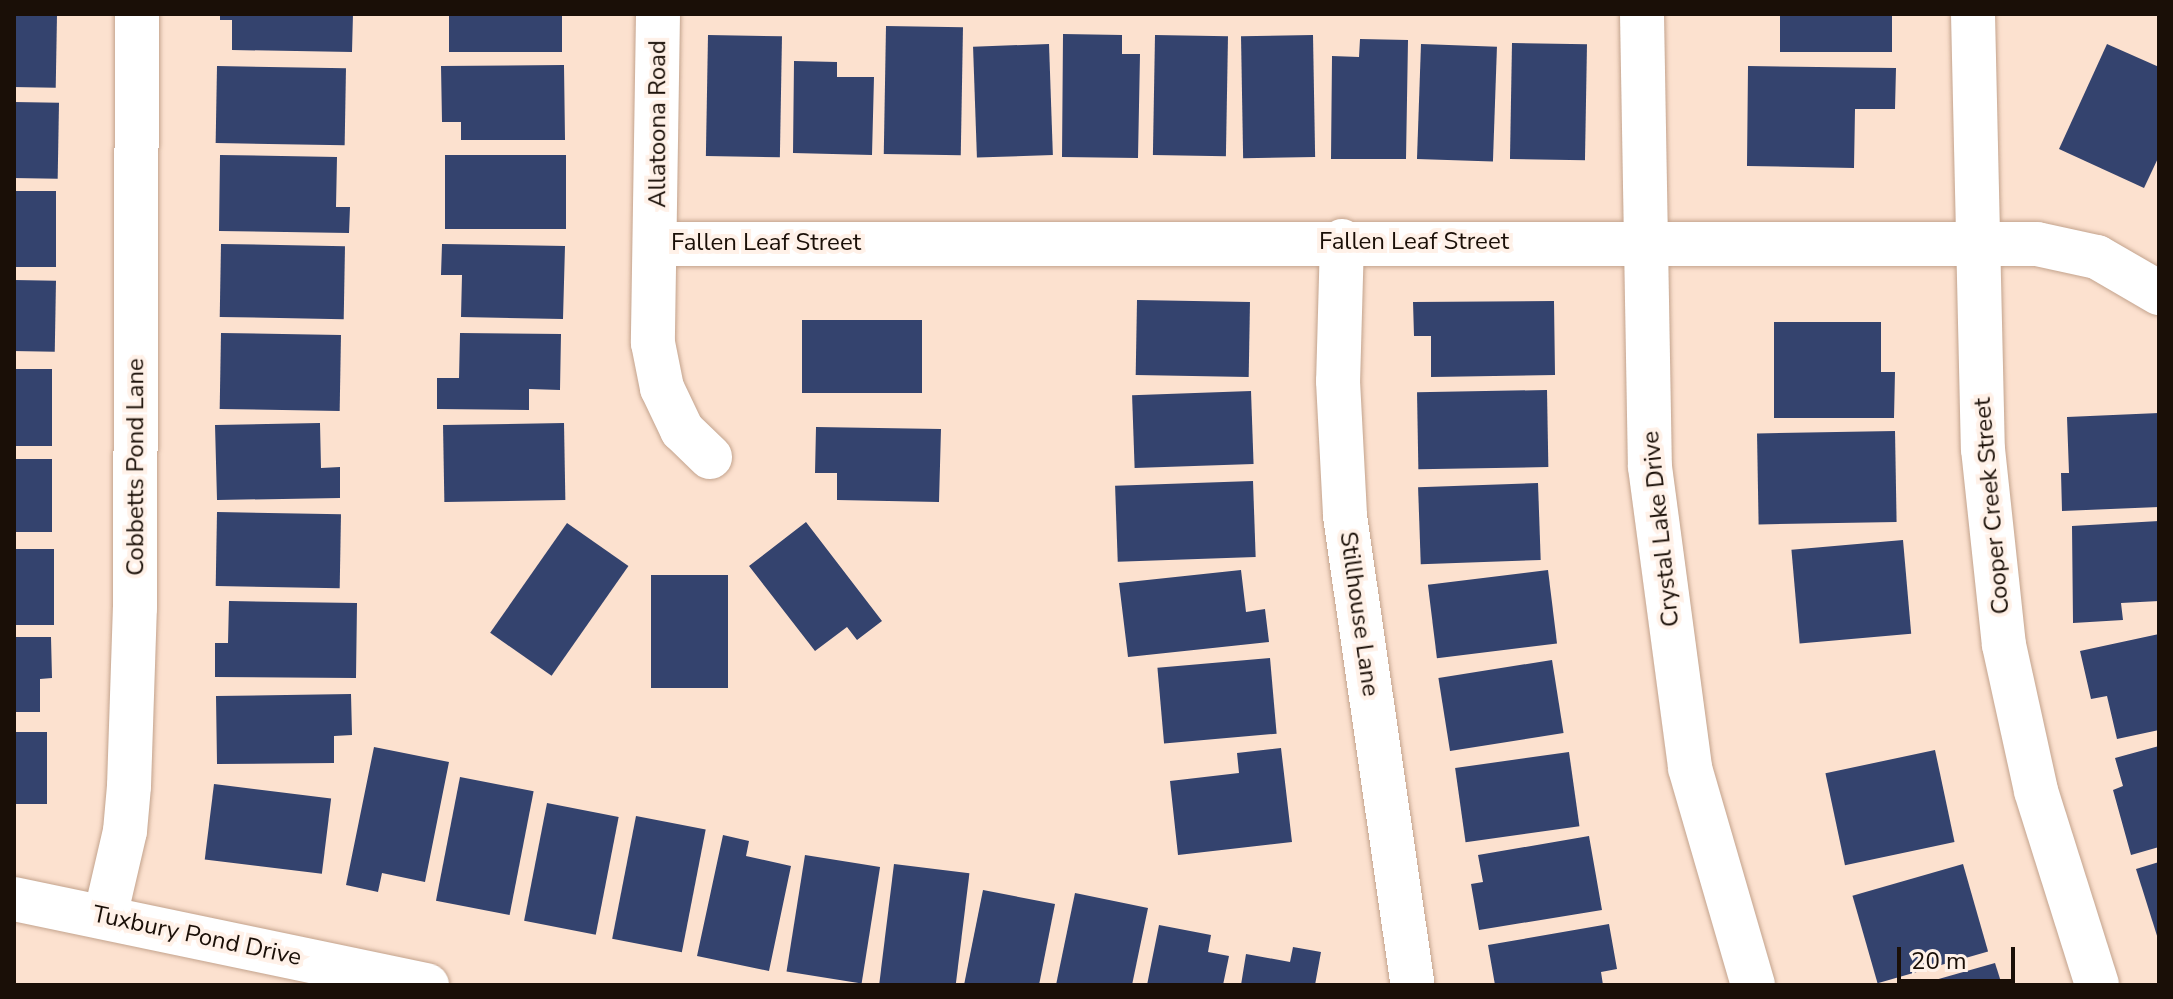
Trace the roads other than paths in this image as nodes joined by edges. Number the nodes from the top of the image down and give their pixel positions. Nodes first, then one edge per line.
1 (137, 14) edge
2 (658, 14) edge
3 (1642, 14) edge
4 (1973, 14) edge
5 (1342, 241) junction
6 (1646, 242) junction
7 (657, 244) junction
8 (1981, 244) junction
9 (2159, 293) edge
10 (710, 457) dead end
11 (14, 899) edge
12 (105, 917) junction
13 (427, 985) edge
14 (1413, 985) edge
15 (1753, 985) edge
16 (2097, 985) edge

1 - 12 street, Cobbetts Pond Lane
2 - 7 street, Allatoona Road
3 - 6 street, Crystal Lake Drive
4 - 8 street, Cooper Creek Street
5 - 6 street, Fallen Leaf Street
5 - 7 street, Fallen Leaf Street
5 - 14 street, Stillhouse Lane
6 - 8 street, Fallen Leaf Street
6 - 15 street, Crystal Lake Drive
7 - 10 street, Allatoona Road
8 - 9 street, Fallen Leaf Street
8 - 16 street, Cooper Creek Street
11 - 12 street, Tuxbury Pond Drive
12 - 13 street, Tuxbury Pond Drive

